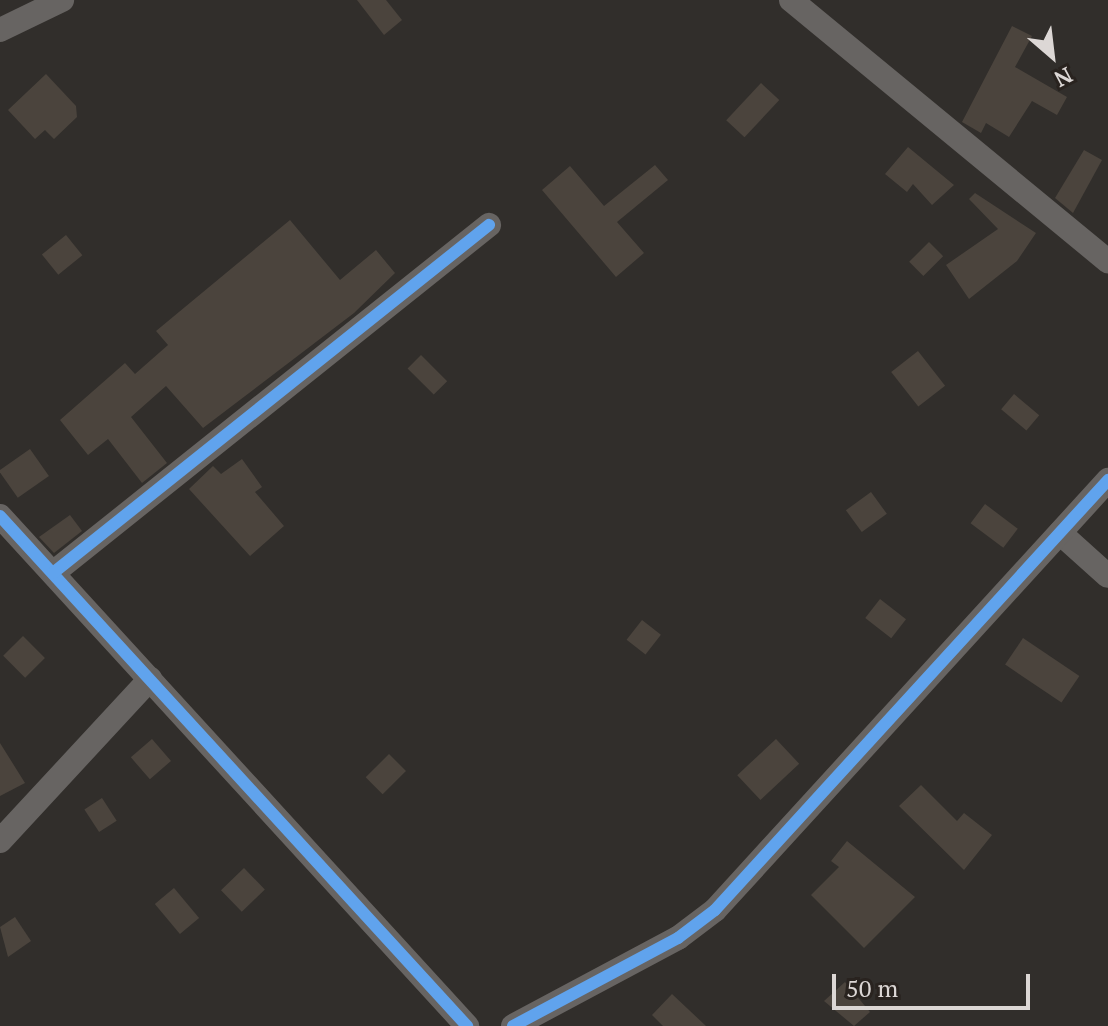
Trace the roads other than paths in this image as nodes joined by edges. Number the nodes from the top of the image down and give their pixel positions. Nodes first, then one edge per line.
1 (62, 0) edge
2 (791, 0) edge
3 (0, 30) edge
4 (489, 225) dead end
5 (1108, 261) edge
6 (1108, 480) edge
7 (0, 516) edge
8 (1060, 533) junction
9 (53, 573) junction
10 (1108, 576) edge
11 (150, 679) junction
12 (0, 841) edge
13 (467, 1026) edge
14 (513, 1026) edge

1 - 3 street
2 - 5 street
4 - 9 street
6 - 8 street
7 - 9 street
8 - 10 street
8 - 14 street
9 - 11 street
11 - 12 street
11 - 13 street

